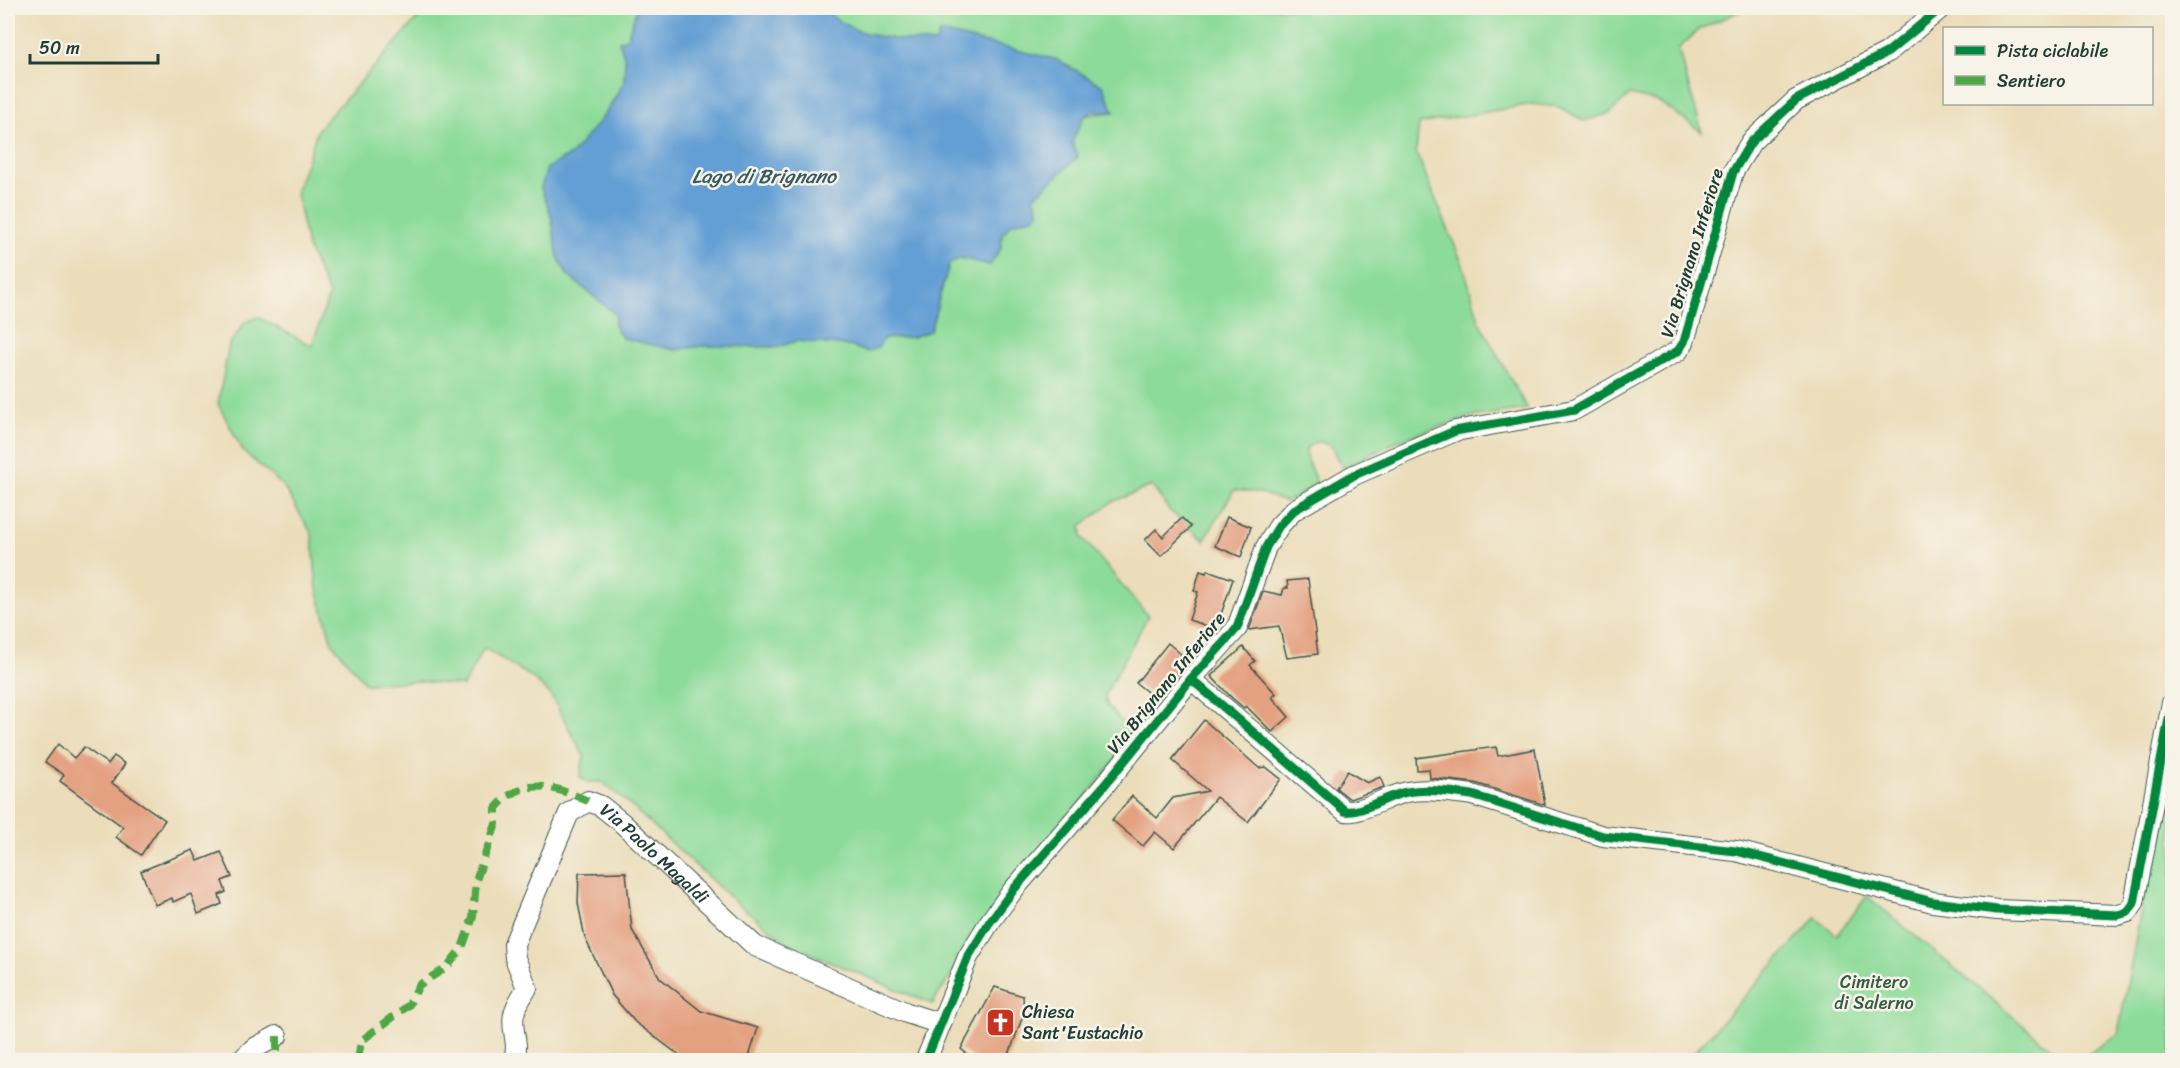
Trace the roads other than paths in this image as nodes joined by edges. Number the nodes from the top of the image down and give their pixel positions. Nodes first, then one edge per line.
1 (1941, 8) edge
2 (1191, 679) junction
3 (2172, 703) edge
4 (941, 1024) junction
5 (277, 1036) dead end
6 (242, 1060) edge
7 (513, 1060) edge
8 (926, 1060) edge

1 - 2 street, Via Brignano Inferiore
2 - 3 street
2 - 4 street, Via Brignano Inferiore
4 - 7 street, Via Paolo Magaldi
4 - 8 street, Via Brignano Inferiore
5 - 6 street

